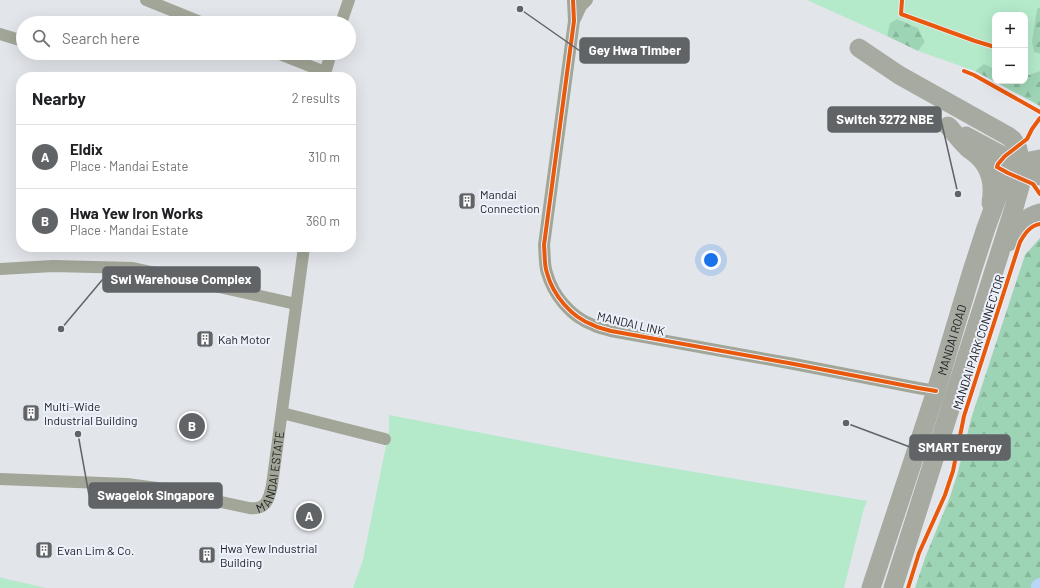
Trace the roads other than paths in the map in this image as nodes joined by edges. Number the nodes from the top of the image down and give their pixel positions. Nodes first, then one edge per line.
1 (146, 0) edge
2 (349, 0) edge
3 (573, 0) edge
4 (587, 0) edge
5 (186, 16) edge
6 (343, 16) edge
7 (574, 21) junction
8 (0, 34) edge
9 (16, 39) edge
10 (859, 48) dead end
11 (292, 60) edge
12 (329, 60) edge
13 (318, 72) edge
14 (326, 72) edge
15 (972, 139) junction
16 (1040, 159) edge
17 (1020, 166) junction
18 (1040, 176) edge
19 (992, 184) junction
20 (1040, 213) edge
21 (986, 228) junction
22 (303, 252) edge
23 (999, 256) junction
24 (0, 269) edge
25 (296, 304) junction
26 (936, 391) junction
27 (282, 413) junction
28 (385, 438) dead end
29 (0, 479) edge
30 (892, 585) edge
31 (871, 588) edge

1 - 5 street
2 - 6 street
3 - 7 street, MANDAI LINK
4 - 7 street, MANDAI LINK
7 - 26 street, MANDAI LINK
8 - 9 street
10 - 17 main road
11 - 13 street
12 - 14 street
15 - 17 main road
15 - 19 main road
15 - 19 main road
16 - 17 main road
17 - 18 main road
17 - 21 main road
17 - 23 main road
19 - 21 main road
20 - 23 main road
21 - 26 main road, MANDAI ROAD
22 - 25 street, MANDAI ESTATE
23 - 30 main road, MANDAI ROAD
24 - 25 street
25 - 27 street, MANDAI ESTATE
26 - 31 main road, MANDAI ROAD
27 - 28 street, MANDAI ESTATE
27 - 29 street, MANDAI ESTATE

